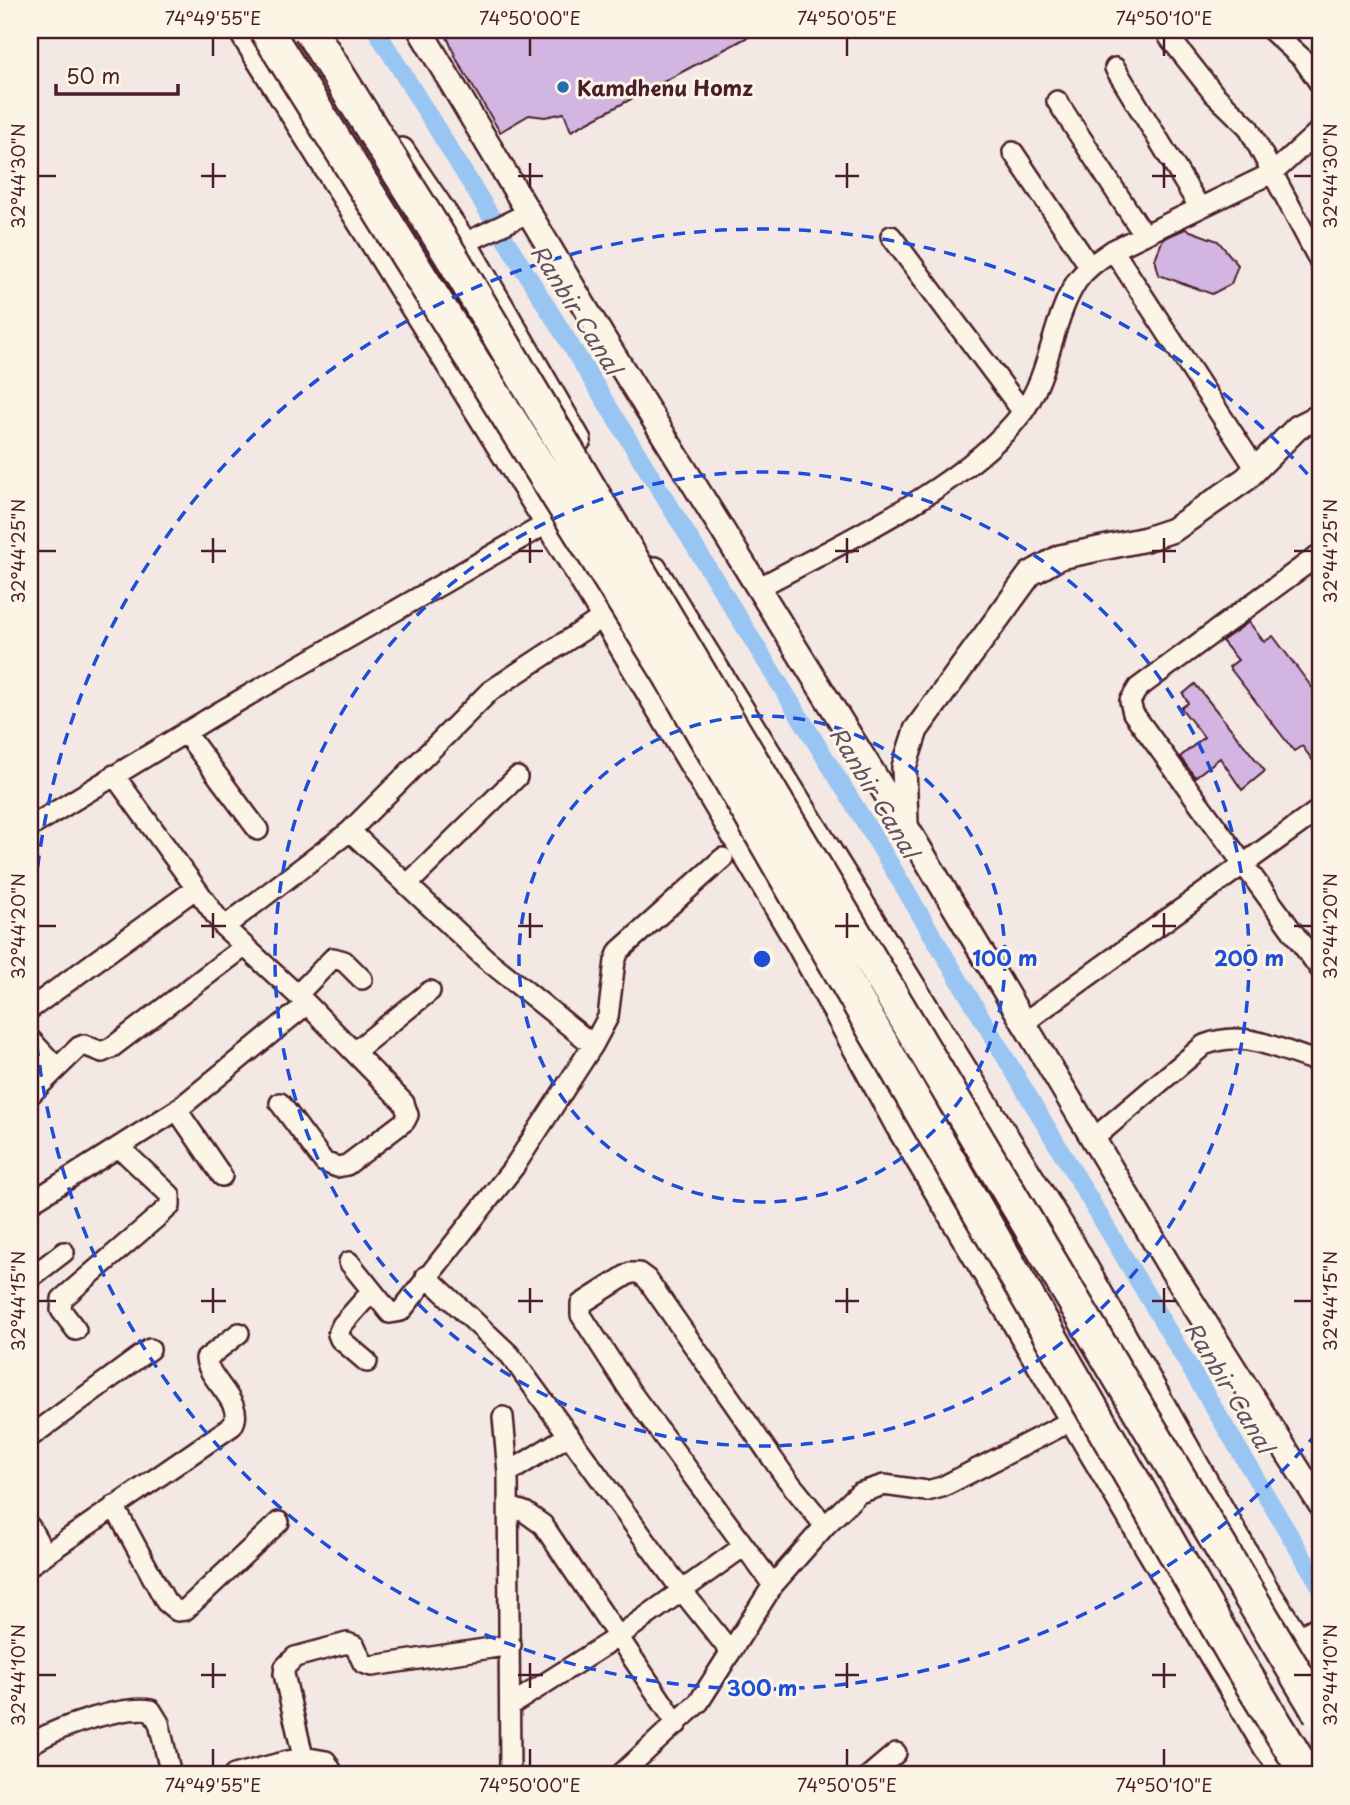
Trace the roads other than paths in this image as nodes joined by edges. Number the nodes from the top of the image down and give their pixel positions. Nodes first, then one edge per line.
1 (240, 30) edge
2 (266, 30) edge
3 (310, 30) edge
4 (326, 30) edge
5 (420, 30) edge
6 (1271, 30) edge
7 (1170, 37) dead end
8 (1115, 68) dead end
9 (1320, 84) edge
10 (1057, 100) dead end
11 (1320, 130) edge
12 (1013, 152) dead end
13 (1273, 172) junction
14 (1200, 208) junction
15 (523, 215) junction
16 (1144, 235) junction
17 (891, 236) dead end
18 (471, 241) junction
19 (1113, 250) junction
20 (1320, 262) edge
21 (1090, 267) junction
22 (1023, 412) junction
23 (1320, 416) edge
24 (1255, 469) junction
25 (607, 489) junction
26 (546, 524) junction
27 (1320, 554) edge
28 (758, 588) junction
29 (594, 624) dead end
30 (186, 732) junction
31 (114, 775) junction
32 (517, 777) dead end
33 (1320, 809) edge
34 (30, 827) edge
35 (906, 827) junction
36 (258, 830) dead end
37 (350, 831) junction
38 (723, 858) dead end
39 (1245, 863) junction
40 (407, 884) junction
41 (195, 889) junction
42 (224, 927) junction
43 (244, 947) junction
44 (1320, 969) edge
45 (362, 979) dead end
46 (430, 991) dead end
47 (302, 1000) junction
48 (30, 1009) edge
49 (1022, 1024) junction
50 (30, 1039) edge
51 (593, 1045) junction
52 (354, 1052) junction
53 (1320, 1062) edge
54 (57, 1068) junction
55 (30, 1095) edge
56 (280, 1104) dead end
57 (177, 1110) junction
58 (1093, 1139) junction
59 (120, 1148) junction
60 (222, 1176) dead end
61 (30, 1203) edge
62 (64, 1252) dead end
63 (349, 1262) dead end
64 (426, 1276) junction
65 (30, 1278) edge
66 (372, 1291) junction
67 (76, 1330) dead end
68 (239, 1334) dead end
69 (150, 1349) dead end
70 (367, 1362) dead end
71 (503, 1417) dead end
72 (1073, 1420) junction
73 (569, 1435) junction
74 (30, 1437) edge
75 (508, 1473) junction
76 (1320, 1504) edge
77 (114, 1506) junction
78 (509, 1507) junction
79 (279, 1522) dead end
80 (825, 1526) junction
81 (30, 1527) edge
82 (744, 1546) junction
83 (37, 1560) edge
84 (773, 1585) junction
85 (683, 1592) junction
86 (1310, 1630) edge
87 (619, 1636) junction
88 (511, 1645) junction
89 (730, 1651) junction
90 (1320, 1672) edge
91 (510, 1705) junction
92 (1320, 1714) edge
93 (677, 1724) junction
94 (30, 1745) edge
95 (896, 1753) dead end
96 (303, 1757) junction
97 (171, 1775) edge
98 (234, 1775) edge
99 (334, 1775) edge
100 (510, 1775) edge
101 (620, 1775) edge
102 (870, 1775) edge
103 (1287, 1775) edge
104 (1307, 1775) edge

1 - 26 street
2 - 104 highway, bridge
3 - 92 highway, bridge
4 - 18 street
5 - 15 street
6 - 9 street
7 - 13 street
8 - 14 street
10 - 16 street
11 - 13 street
12 - 21 street
13 - 14 street
13 - 20 street
14 - 16 street
15 - 18 street
15 - 28 street
16 - 19 street
17 - 22 street
18 - 25 street
19 - 21 street
19 - 24 street
21 - 22 street
22 - 28 street
23 - 24 street
24 - 35 street
25 - 26 street
25 - 86 street
26 - 30 street
26 - 72 street
27 - 39 street
28 - 35 street
29 - 37 street
30 - 31 street
30 - 36 street
31 - 34 street
31 - 41 street
32 - 40 street
33 - 39 street
35 - 49 street
37 - 40 street
37 - 42 street
38 - 51 street
39 - 44 street
39 - 49 street
40 - 51 street
41 - 42 street
41 - 48 street
42 - 43 street
43 - 47 street
43 - 54 street
45 - 47 street
46 - 52 street
47 - 52 street
47 - 57 street
49 - 58 street
50 - 54 street
51 - 64 street
52 - 56 street
53 - 58 street
54 - 55 street
57 - 59 street
57 - 60 street
58 - 76 street
59 - 61 street
59 - 67 street
62 - 65 street
63 - 66 street
64 - 66 street
64 - 73 street
66 - 70 street
68 - 77 street
69 - 74 street
71 - 75 street
72 - 80 street
72 - 103 street
73 - 75 street
73 - 85 street
75 - 78 street
77 - 79 street
77 - 83 street
78 - 87 street
78 - 88 street
80 - 82 street
80 - 84 street
81 - 83 street
82 - 84 street
82 - 85 street
84 - 89 street
85 - 87 street
85 - 89 street
86 - 90 street
87 - 91 street
87 - 93 street
88 - 91 street
88 - 96 street
89 - 93 street
91 - 100 street
93 - 101 street
94 - 97 street
95 - 102 street
96 - 98 street
96 - 99 street

